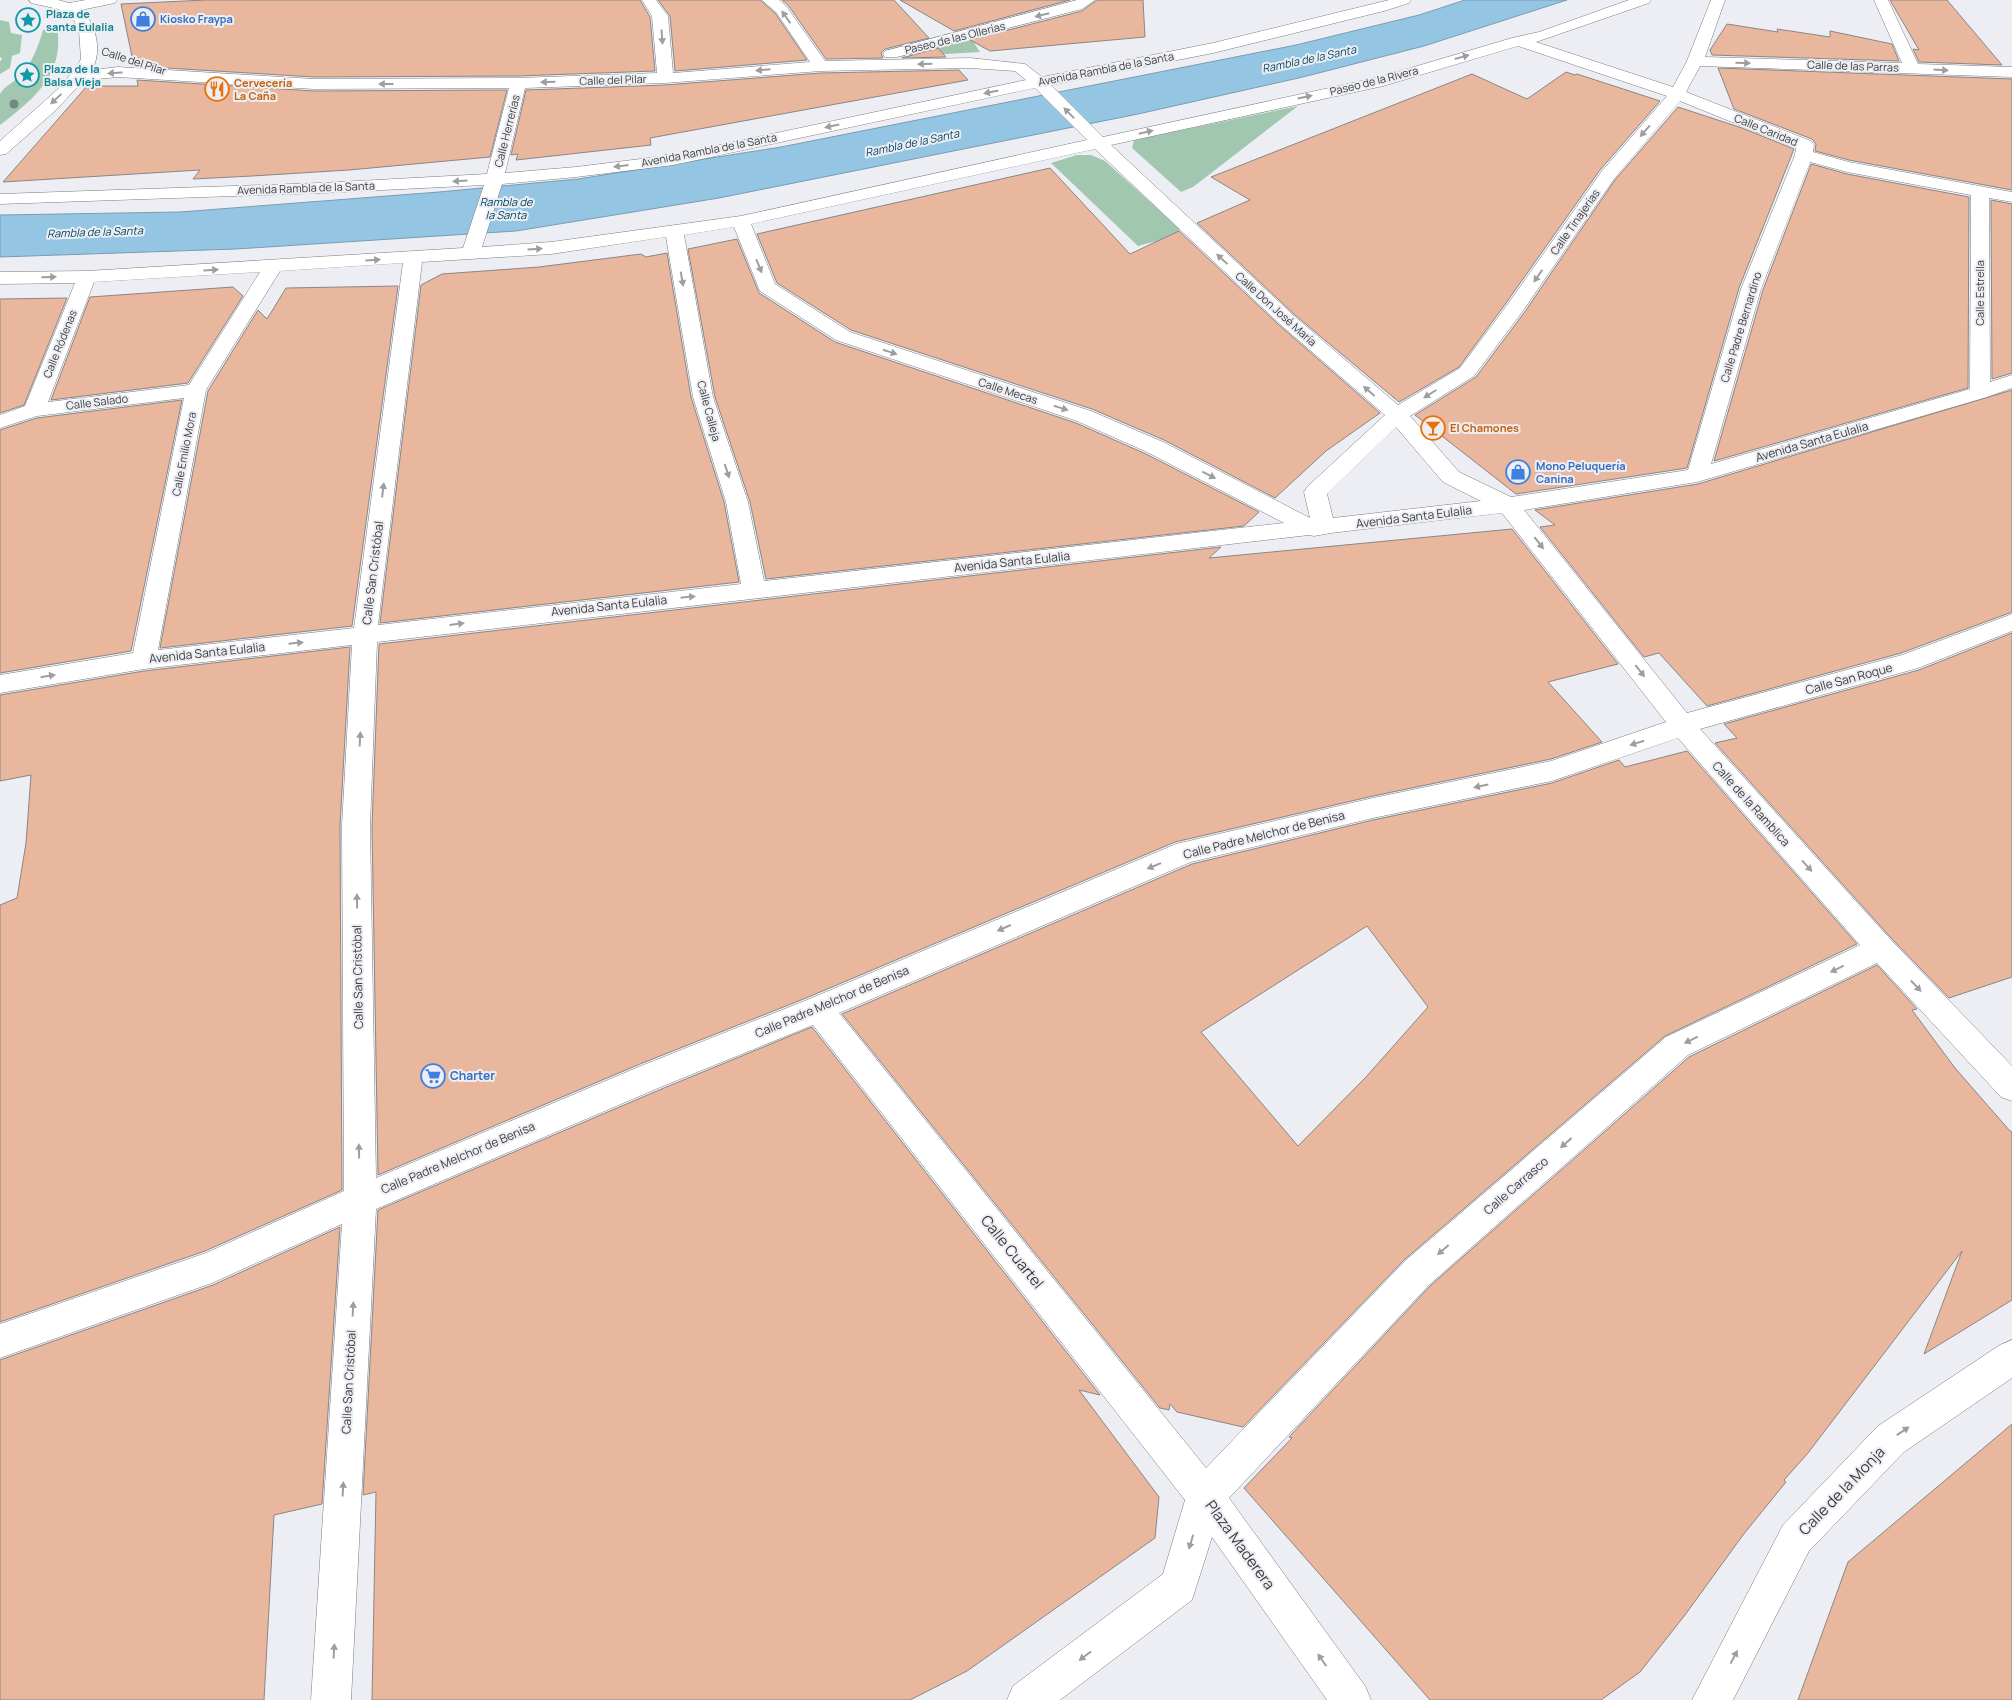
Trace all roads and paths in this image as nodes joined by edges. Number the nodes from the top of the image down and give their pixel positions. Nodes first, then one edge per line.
1 (36, 0) edge
2 (110, 0) edge
3 (649, 0) edge
4 (768, 0) edge
5 (1088, 0) edge
6 (1404, 0) edge
7 (1644, 0) edge
8 (1718, 0) edge
9 (1882, 0) edge
10 (68, 8) junction
11 (1518, 41) junction
12 (88, 45) junction
13 (1695, 61) junction
14 (821, 66) junction
15 (1912, 68) junction
16 (2012, 72) edge
17 (181, 76) junction
18 (665, 78) junction
19 (76, 80) junction
20 (1039, 82) junction
21 (518, 83) junction
22 (1677, 94) junction
23 (1099, 143) junction
24 (0, 150) edge
25 (1804, 155) junction
26 (495, 179) junction
27 (1980, 192) junction
28 (2012, 197) edge
29 (0, 199) edge
30 (741, 221) junction
31 (674, 231) junction
32 (471, 253) junction
33 (412, 257) junction
34 (272, 266) junction
35 (87, 277) junction
36 (0, 278) edge
37 (2012, 381) edge
38 (196, 390) junction
39 (1980, 393) junction
40 (34, 410) junction
41 (1397, 415) junction
42 (0, 422) edge
43 (1697, 475) junction
44 (1453, 478) junction
45 (1508, 505) junction
46 (1420, 516) junction
47 (1319, 528) junction
48 (754, 589) junction
49 (2012, 622) edge
50 (365, 636) junction
51 (144, 660) junction
52 (0, 684) edge
53 (1682, 724) junction
54 (1881, 948) junction
55 (818, 1009) junction
56 (2012, 1087) edge
57 (360, 1200) junction
58 (0, 1341) edge
59 (2012, 1357) edge
60 (1205, 1496) junction
61 (331, 1700) edge
62 (1027, 1700) edge
63 (1351, 1700) edge
64 (1712, 1700) edge

1 - 10 street
2 - 10 street
3 -> 18 street
14 -> 4 street
5 -> 14 street, Paseo de las Ollerías
6 - 20 street, Avenida Rambla de la Santa
7 - 11 street, Paseo de la Rivera
8 - 13 street, Calle Tinajerías
9 - 15 street
10 - 12 street
11 - 22 street, Calle Caridad
23 -> 11 street, Paseo de la Rivera
12 - 17 street, Calle del Pilar
12 - 19 street
13 -> 15 street, Calle de las Parras
13 - 22 street, Calle Tinajerías
14 -> 18 street, Calle del Pilar
20 -> 14 street, Calle del Pilar
15 -> 16 street, Calle de las Parras
17 -> 19 street, Calle del Pilar
21 -> 17 street, Calle del Pilar
18 -> 21 street, Calle del Pilar
19 -> 24 street
23 -> 20 street, Calle Don José María
20 -> 26 street, Avenida Rambla de la Santa
21 - 26 street, Calle Herrerías
22 - 25 street, Calle Caridad
22 -> 41 street, Calle Tinajerías
23 - 30 street
41 -> 23 street, Calle Don José María
25 - 27 street, Calle Caridad
25 - 43 street, Calle Padre Bernardino
26 -> 29 street, Avenida Rambla de la Santa
26 - 32 street, Calle Herrerías
27 - 28 street, Calle Caridad
27 - 39 street, Calle Estrella
30 - 31 street
30 -> 47 street, Calle Mecas
32 -> 31 street
31 -> 48 street, Calle Calleja
32 - 33 street
34 -> 33 street
50 -> 33 street, Calle San Cristóbal
35 -> 34 street
34 - 38 street, Calle Emilio Mora
36 -> 35 street
35 - 40 street, Calle Ródenas
37 - 39 street, Avenida Santa Eulalia
38 - 40 street, Calle Salado
38 - 51 street, Calle Emilio Mora
39 - 43 street, Avenida Santa Eulalia
40 - 42 street, Calle Salado
41 - 44 street, Calle Don José María
41 - 47 street, Calle Tinajerías
43 - 45 street, Avenida Santa Eulalia
44 - 45 street
44 - 46 street
45 - 46 street, Avenida Santa Eulalia
45 -> 53 street, Calle de la Ramblica
46 - 47 street, Avenida Santa Eulalia
47 - 48 street, Avenida Santa Eulalia
50 -> 48 street, Avenida Santa Eulalia
49 - 53 street, Calle San Roque
51 -> 50 street, Avenida Santa Eulalia
57 -> 50 street, Calle San Cristóbal
52 -> 51 street, Avenida Santa Eulalia
53 -> 54 street, Calle de la Ramblica
53 -> 55 street, Calle Padre Melchor de Benisa
54 -> 56 street, Calle de la Ramblica
54 -> 60 street, Calle Carrasco
55 - 57 street, Calle Padre Melchor de Benisa
55 - 60 street, Calle Cuartel
57 - 58 street, Calle Padre Melchor de Benisa
61 -> 57 street, Calle San Cristóbal
64 -> 59 street, Calle de la Monja
60 -> 62 street, Plaza Maderera
63 -> 60 street, Plaza Maderera

